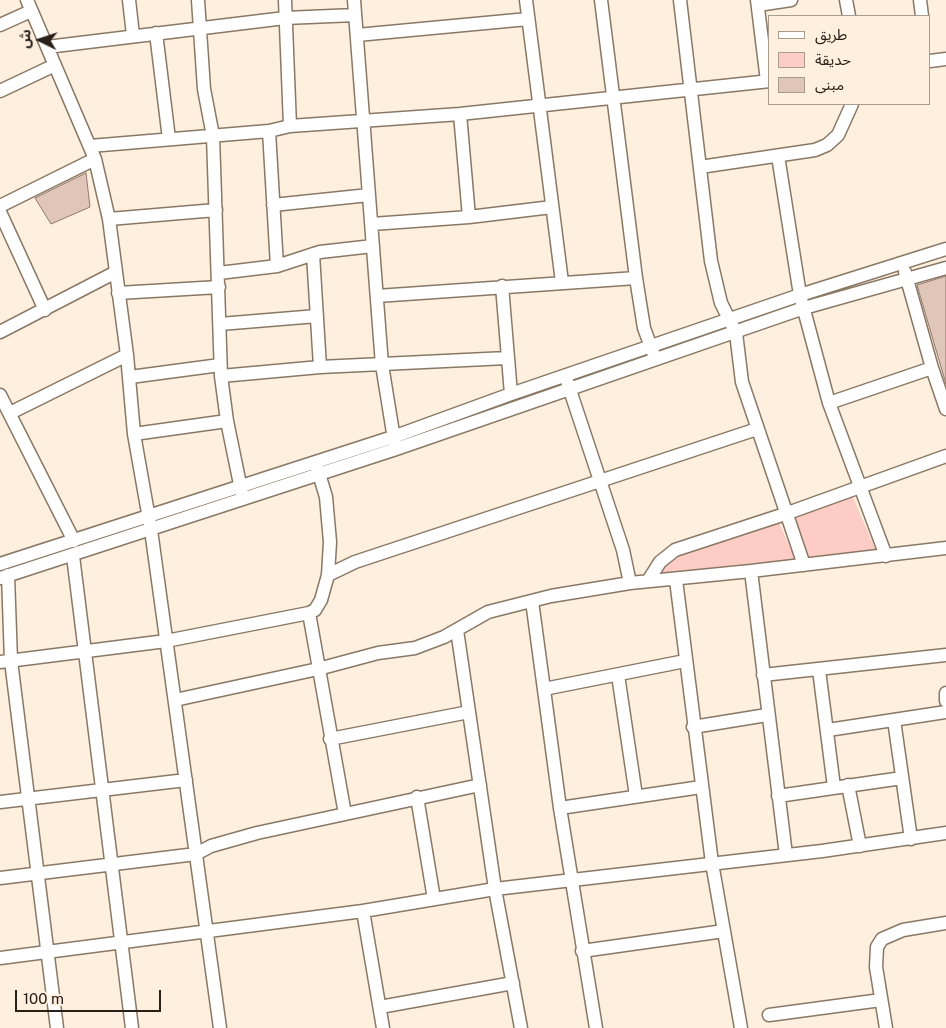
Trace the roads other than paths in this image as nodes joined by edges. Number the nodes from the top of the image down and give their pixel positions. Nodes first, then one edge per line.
1 (129, 0) edge
2 (198, 0) edge
3 (286, 0) edge
4 (354, 0) edge
5 (526, 0) edge
6 (601, 0) edge
7 (680, 0) edge
8 (791, 0) edge
9 (846, 0) edge
10 (920, 0) edge
11 (757, 3) edge
12 (29, 5) edge
13 (356, 15) junction
14 (849, 15) edge
15 (922, 15) edge
16 (285, 18) junction
17 (528, 19) junction
18 (0, 25) edge
19 (201, 28) junction
20 (156, 33) junction
21 (357, 35) junction
22 (133, 36) junction
23 (47, 47) junction
24 (946, 59) edge
25 (931, 61) edge
26 (55, 65) junction
27 (768, 81) edge
28 (692, 88) junction
29 (0, 91) edge
30 (613, 96) junction
31 (539, 105) junction
32 (852, 105) edge
33 (460, 114) junction
34 (362, 122) junction
35 (290, 126) junction
36 (269, 131) junction
37 (213, 136) junction
38 (169, 140) junction
39 (90, 146) junction
40 (778, 156) junction
41 (95, 159) junction
42 (700, 167) junction
43 (369, 195) junction
44 (273, 205) junction
45 (0, 206) edge
46 (552, 207) junction
47 (216, 210) junction
48 (0, 212) edge
49 (469, 217) junction
50 (109, 219) junction
51 (372, 224) junction
52 (373, 246) junction
53 (945, 253) edge
54 (313, 254) junction
55 (901, 263) junction
56 (277, 266) junction
57 (946, 268) edge
58 (116, 272) junction
59 (219, 272) junction
60 (636, 278) junction
61 (908, 279) junction
62 (562, 282) junction
63 (219, 286) junction
64 (502, 286) junction
65 (118, 293) junction
66 (800, 295) junction
67 (376, 296) junction
68 (804, 308) junction
69 (45, 310) junction
70 (317, 316) junction
71 (732, 320) junction
72 (220, 324) junction
73 (0, 332) edge
74 (736, 333) junction
75 (654, 354) junction
76 (127, 355) junction
77 (507, 358) junction
78 (382, 365) junction
79 (320, 367) junction
80 (932, 368) junction
81 (221, 370) junction
82 (565, 376) junction
83 (130, 377) junction
84 (569, 388) junction
85 (511, 394) junction
86 (0, 395) edge
87 (830, 403) junction
88 (946, 409) edge
89 (10, 414) junction
90 (227, 421) junction
91 (758, 429) junction
92 (134, 434) junction
93 (395, 443) junction
94 (946, 456) edge
95 (318, 468) junction
96 (599, 480) junction
97 (859, 488) junction
98 (241, 493) junction
99 (785, 514) junction
100 (147, 516) junction
101 (151, 530) junction
102 (74, 541) junction
103 (946, 548) edge
104 (73, 556) junction
105 (886, 556) junction
106 (36, 559) junction
107 (0, 564) edge
108 (804, 565) junction
109 (751, 572) junction
110 (328, 575) junction
111 (4, 576) edge
112 (676, 580) junction
113 (648, 581) junction
114 (630, 583) junction
115 (532, 601) junction
116 (309, 613) junction
117 (457, 630) junction
118 (166, 641) junction
119 (86, 651) junction
120 (946, 655) edge
121 (685, 660) junction
122 (5, 661) edge
123 (318, 669) junction
124 (819, 670) junction
125 (618, 675) junction
126 (763, 675) junction
127 (544, 689) junction
128 (946, 693) edge
129 (174, 700) junction
130 (946, 701) edge
131 (469, 712) junction
132 (946, 712) edge
133 (767, 715) junction
134 (894, 720) junction
135 (693, 727) junction
136 (828, 730) junction
137 (330, 739) junction
138 (902, 778) junction
139 (186, 780) junction
140 (480, 784) junction
141 (848, 785) junction
142 (701, 787) junction
143 (834, 788) junction
144 (101, 790) junction
145 (636, 796) junction
146 (778, 796) junction
147 (416, 798) junction
148 (28, 799) junction
149 (0, 802) edge
150 (560, 808) junction
151 (345, 814) junction
152 (946, 833) edge
153 (911, 839) junction
154 (860, 846) junction
155 (196, 854) junction
156 (786, 856) junction
157 (712, 863) junction
158 (112, 864) junction
159 (38, 873) junction
160 (0, 878) edge
161 (571, 880) junction
162 (495, 890) junction
163 (434, 899) junction
164 (363, 911) junction
165 (946, 923) edge
166 (724, 931) junction
167 (207, 932) junction
168 (123, 942) junction
169 (48, 951) junction
170 (582, 951) junction
171 (0, 958) edge
172 (513, 983) junction
173 (880, 1000) junction
174 (380, 1007) junction
175 (769, 1015) dead end
176 (57, 1028) edge
177 (132, 1028) edge
178 (220, 1028) edge
179 (383, 1028) edge
180 (521, 1028) edge
181 (596, 1028) edge
182 (741, 1028) edge
183 (886, 1028) edge

1 - 22 street
2 - 19 street
3 - 16 street
4 - 13 street
5 - 17 street
6 - 30 street
7 - 28 street
8 - 11 street
9 - 14 street
10 - 15 street
11 - 27 street
12 - 18 street
12 - 23 street
13 - 16 street
13 - 21 street
16 - 19 street
16 - 35 street
17 - 21 street
17 - 31 street
19 - 20 street
19 - 37 street
20 - 22 street
20 - 38 street
21 - 34 street
22 - 23 street
23 - 26 street
24 - 25 street
26 - 29 street
26 - 39 street
27 - 28 street
28 - 30 street
28 - 42 street
30 - 31 street
30 - 60 street
31 - 33 street
31 - 46 street
32 - 40 street
33 - 34 street
33 - 49 street
34 - 35 street
34 - 43 street
35 - 36 street
36 - 37 street
36 - 44 street
37 - 38 street
37 - 47 street
38 - 39 street
39 - 41 street
40 - 42 street
40 - 66 street
41 - 45 street
41 - 50 street
42 - 71 street
43 - 44 street
43 - 51 street
44 - 56 street
46 - 49 street
46 - 62 street
47 - 50 street
47 - 59 street
48 - 69 street
49 - 51 street
50 - 58 street
51 - 52 street
52 - 54 street
52 - 67 street
53 - 55 street
54 - 56 street
54 - 70 street
55 - 61 street
55 - 66 street
56 - 59 street
57 - 61 street
58 - 65 street
58 - 69 street
59 - 63 street
60 - 62 street
60 - 75 street
61 - 68 street
61 - 80 street
62 - 64 street
63 - 65 street
63 - 72 street
64 - 67 street
64 - 77 street
65 - 76 street
66 - 68 street
66 - 71 street
67 - 78 street
68 - 74 street
68 - 87 street
69 - 73 street
70 - 72 street
70 - 79 street
71 - 74 street
71 - 75 street
72 - 81 street
74 - 75 street
74 - 91 street
75 - 82 street
75 - 84 street
76 - 83 street
76 - 89 street
77 - 78 street
77 - 85 street
78 - 79 street
78 - 93 street
79 - 81 street
80 - 87 street
80 - 88 street
81 - 83 street
81 - 90 street
82 - 84 street
82 - 85 street
83 - 92 street
84 - 93 street
84 - 96 street
85 - 93 street
86 - 89 street
87 - 97 street
89 - 102 street
90 - 92 street
90 - 98 street
91 - 96 street
91 - 99 street
92 - 100 street
93 - 95 street
94 - 97 street
95 - 98 street
95 - 110 street
96 - 110 street
96 - 114 street
97 - 99 street
97 - 105 street
98 - 100 street
98 - 101 street
99 - 108 street
99 - 113 street
100 - 101 street
100 - 102 street
101 - 104 street
101 - 118 street
102 - 106 street
103 - 105 street
104 - 106 street
104 - 119 street
105 - 108 street
106 - 107 street
106 - 111 street
108 - 109 street
109 - 112 street
109 - 126 street
110 - 116 street
111 - 122 street
112 - 113 street
112 - 121 street
113 - 114 street
114 - 115 street
115 - 117 street
115 - 127 street
116 - 118 street
116 - 123 street
117 - 123 street
117 - 131 street
118 - 119 street
118 - 129 street
119 - 122 street
119 - 144 street
120 - 124 street
121 - 125 street
121 - 135 street
122 - 148 street
123 - 129 street
123 - 137 street
124 - 126 street
124 - 136 street
125 - 127 street
125 - 145 street
126 - 133 street
127 - 150 street
128 - 130 street
129 - 139 street
131 - 137 street
131 - 140 street
132 - 134 street
133 - 135 street
133 - 146 street
134 - 136 street
134 - 138 street
135 - 142 street
136 - 143 street
137 - 151 street
138 - 141 street
138 - 153 street
139 - 144 street
139 - 155 street
140 - 147 street
140 - 162 street
141 - 143 street
141 - 154 street
142 - 145 street
142 - 157 street
143 - 146 street
144 - 148 street
144 - 158 street
145 - 150 street
146 - 156 street
147 - 151 street
147 - 163 street
148 - 149 street
148 - 159 street
150 - 161 street
151 - 155 street
152 - 153 street
153 - 154 street
154 - 156 street
155 - 158 street
155 - 167 street
156 - 157 street
157 - 161 street
157 - 166 street
158 - 159 street
158 - 168 street
159 - 160 street
159 - 169 street
161 - 162 street
161 - 170 street
162 - 163 street
162 - 172 street
163 - 164 street
164 - 167 street
164 - 174 street
165 - 173 street
166 - 170 street
166 - 182 street
167 - 168 street
167 - 178 street
168 - 169 street
168 - 177 street
169 - 171 street
169 - 176 street
170 - 181 street
172 - 174 street
172 - 180 street
173 - 175 street
173 - 183 street
174 - 179 street

